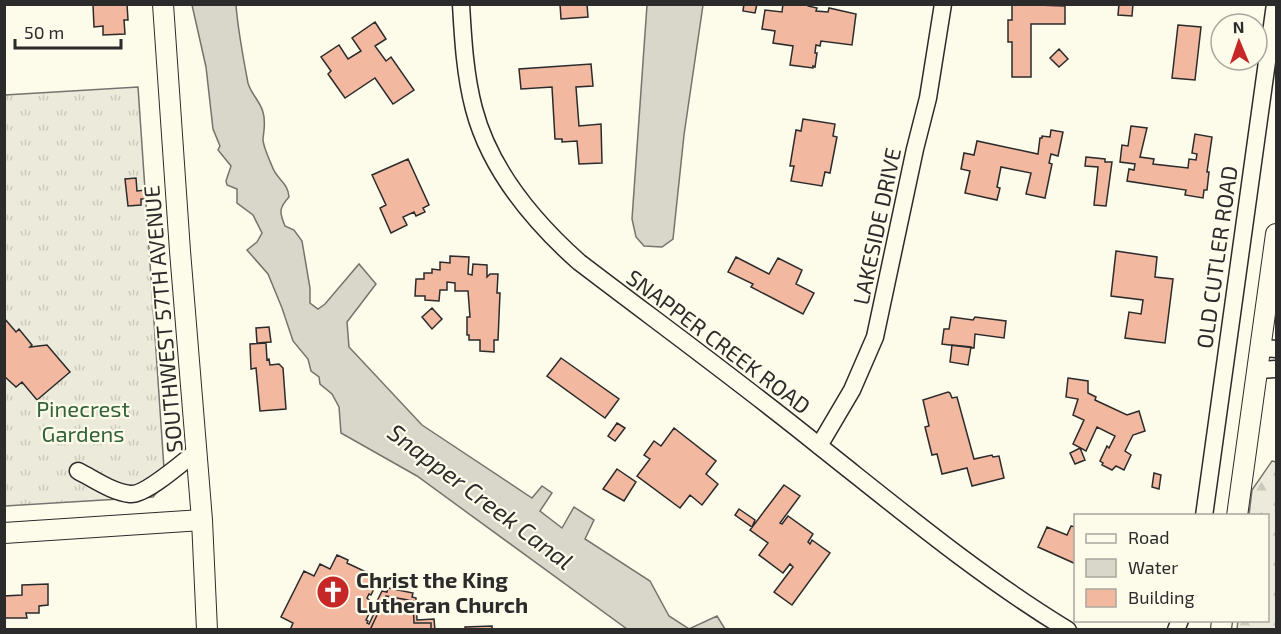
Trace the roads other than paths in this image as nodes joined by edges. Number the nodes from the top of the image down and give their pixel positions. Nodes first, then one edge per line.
1 (164, 4) edge
2 (461, 4) edge
3 (943, 4) edge
4 (1275, 4) edge
5 (1276, 234) edge
6 (1269, 349) edge
7 (1267, 369) edge
8 (819, 446) junction
9 (197, 451) junction
10 (78, 471) dead end
11 (1204, 514) edge
12 (1237, 514) edge
13 (202, 520) junction
14 (4, 533) edge
15 (207, 630) edge
16 (1068, 630) edge

1 - 9 main road, SOUTHWEST 57TH AVENUE
2 - 8 street, SNAPPER CREEK ROAD
3 - 8 street, LAKESIDE DRIVE
4 - 11 street, OLD CUTLER ROAD
5 - 6 main road
6 - 7 main road
7 - 12 main road
8 - 16 street, SNAPPER CREEK ROAD
9 - 10 street
9 - 13 main road, SOUTHWEST 57TH AVENUE
13 - 14 main road
13 - 15 main road, SOUTHWEST 57TH AVENUE

